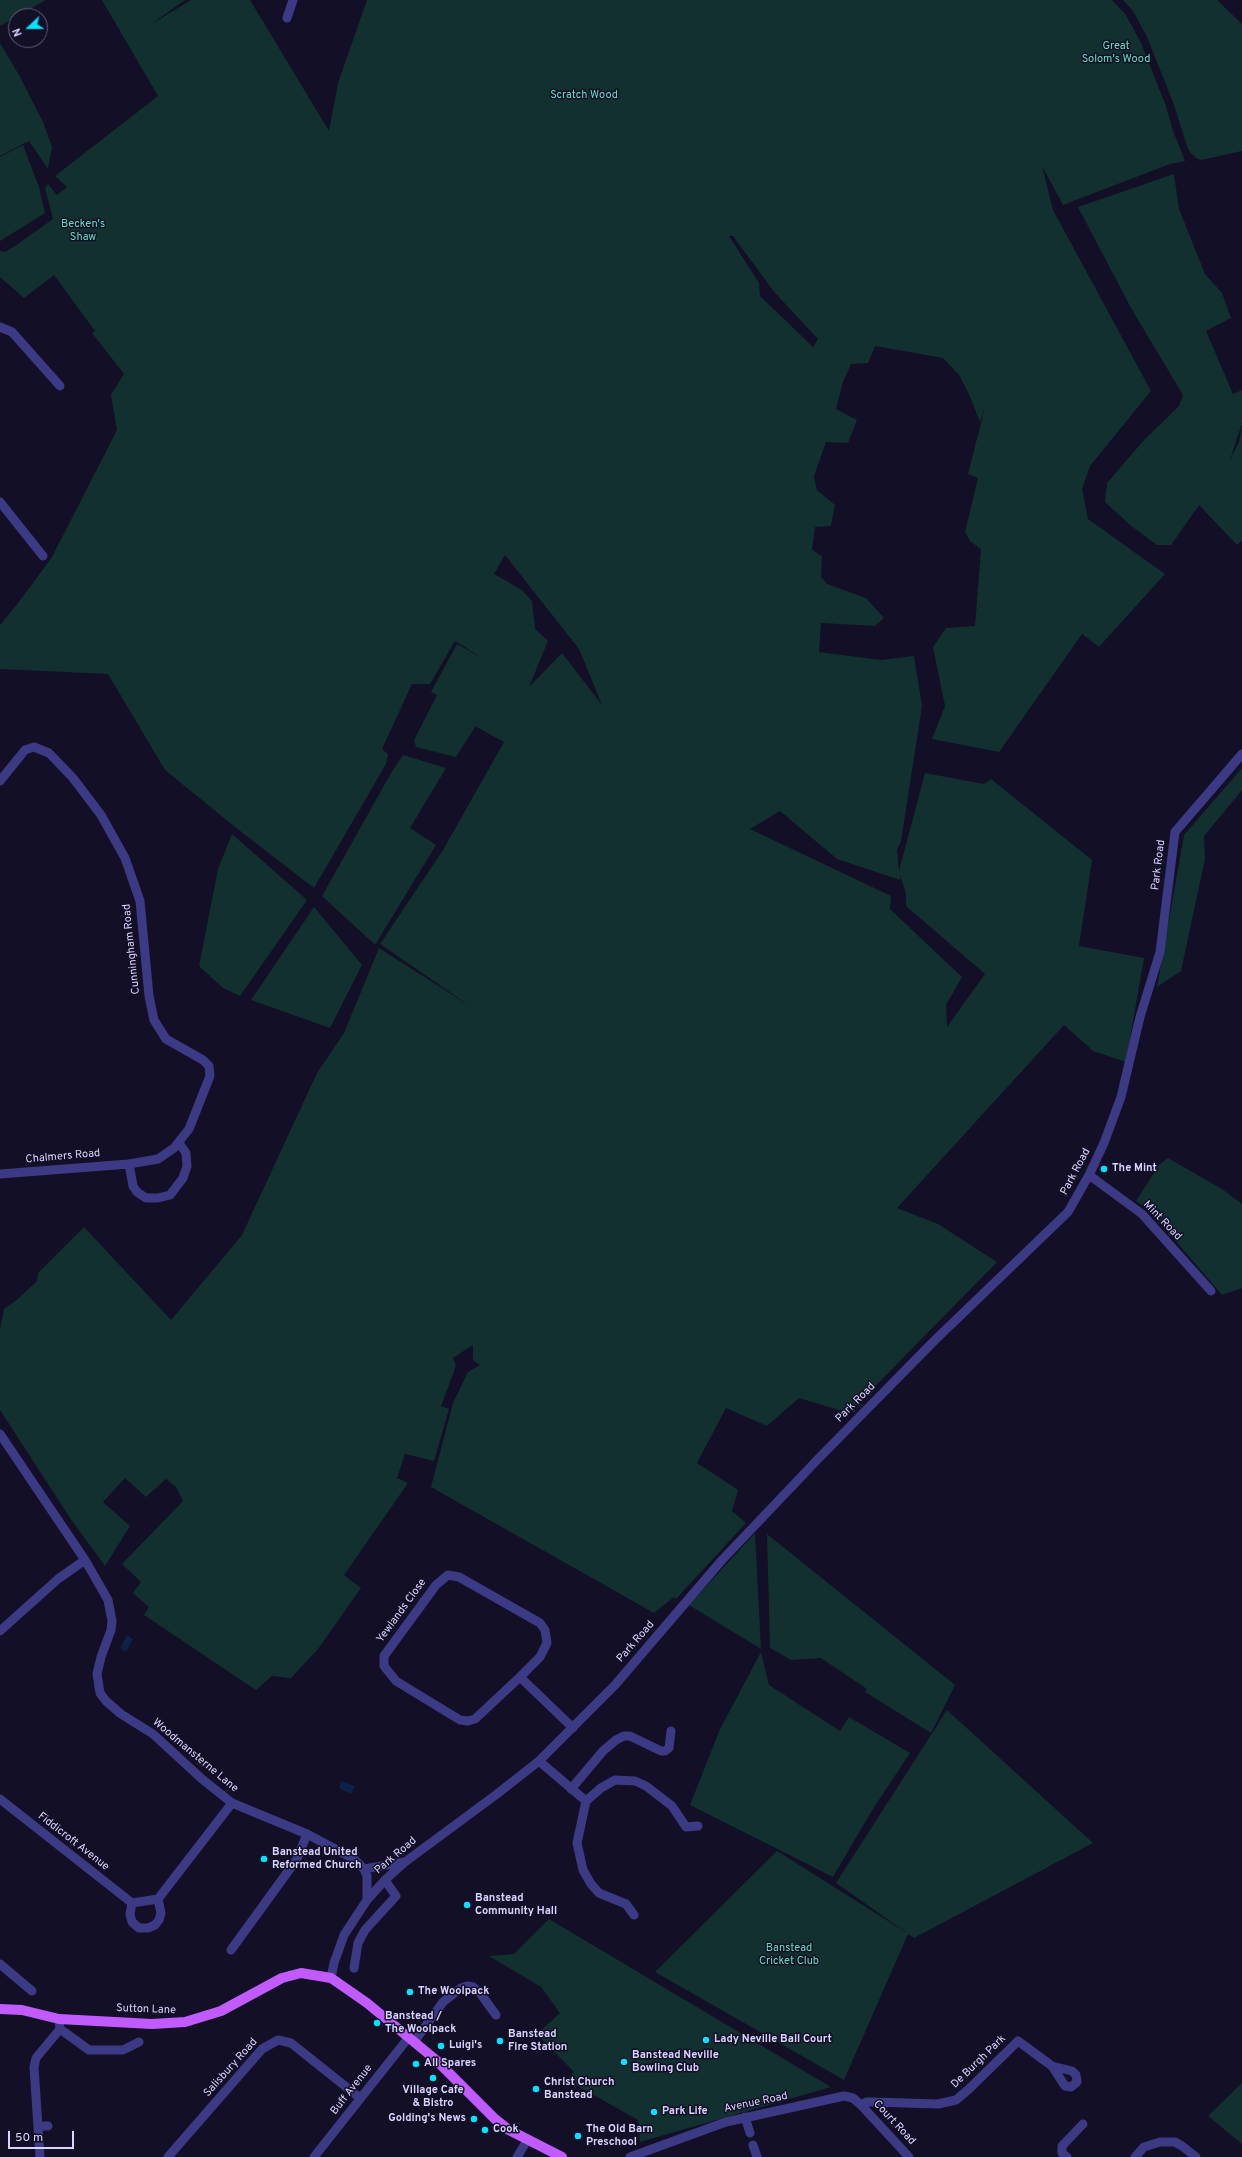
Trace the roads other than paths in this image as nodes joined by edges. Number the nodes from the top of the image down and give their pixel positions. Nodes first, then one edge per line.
1 (293, 0) edge
2 (287, 18) dead end
3 (0, 327) edge
4 (60, 386) dead end
5 (0, 502) edge
6 (43, 556) dead end
7 (1242, 754) edge
8 (0, 781) edge
9 (209, 1066) joint
10 (179, 1143) junction
11 (129, 1164) junction
12 (0, 1174) edge
13 (1089, 1175) junction
14 (1211, 1291) dead end
15 (0, 1434) edge
16 (85, 1560) junction
17 (0, 1631) edge
18 (520, 1678) junction
19 (573, 1728) junction
20 (672, 1731) dead end
21 (540, 1761) junction
22 (571, 1788) junction
23 (0, 1799) edge
24 (586, 1802) junction
25 (232, 1803) junction
26 (698, 1826) dead end
27 (306, 1834) junction
28 (405, 1862) junction
29 (364, 1869) junction
30 (385, 1880) junction
31 (158, 1899) junction
32 (367, 1900) junction
33 (132, 1903) junction
34 (634, 1915) dead end
35 (344, 1935) junction
36 (358, 1943) junction
37 (231, 1950) dead end
38 (0, 1964) edge
39 (354, 1968) dead end
40 (331, 1978) junction
41 (32, 1991) dead end
42 (0, 2001) edge
43 (0, 2010) edge
44 (22, 2010) junction
45 (496, 2014) dead end
46 (60, 2024) junction
47 (411, 2039) junction
48 (139, 2042) dead end
49 (1052, 2066) dead end
50 (844, 2096) joint
51 (360, 2098) junction
52 (861, 2105) junction
53 (745, 2117) junction
54 (1083, 2124) dead end
55 (38, 2126) junction
56 (48, 2126) dead end
57 (750, 2133) dead end
58 (528, 2139) junction
59 (753, 2145) dead end
60 (40, 2157) edge
61 (168, 2157) edge
62 (314, 2157) edge
63 (517, 2157) edge
64 (562, 2157) edge
65 (630, 2157) edge
66 (757, 2157) edge
67 (909, 2157) edge
68 (1067, 2157) edge
69 (1135, 2157) edge
70 (1196, 2157) edge

1 - 2 street
3 - 4 street
5 - 6 street
7 - 13 street, Park Road
8 - 9 street, Cunningham Road
9 - 10 street, Chalmers Road
10 - 11 street, Chalmers Road
10 - 11 street
11 - 12 street, Chalmers Road
13 - 14 street, Mint Road
13 - 19 street, Park Road
15 - 16 street, Woodmansterne Lane
16 - 17 street
16 - 25 street, Woodmansterne Lane
18 - 18 street, Yewlands Close
18 - 19 street
19 - 21 street, Park Road
20 - 22 street
21 - 22 street
21 - 28 street, Park Road
22 - 24 street
23 - 33 street, Fiddicroft Avenue
24 - 26 street
24 - 34 street
25 - 27 street, Woodmansterne Lane
25 - 31 street
27 - 29 street, Woodmansterne Lane
27 - 37 street
28 - 29 street
28 - 30 street, Park Road
29 - 32 street
30 - 32 street, Park Road
30 - 36 street
31 - 33 street
31 - 33 street
32 - 35 street, Park Road
35 - 36 street
35 - 40 street, Park Road
36 - 39 street
38 - 41 street
40 - 46 main road, Sutton Lane
40 - 47 main road
42 - 44 main road, Sutton Lane
43 - 44 main road, Sutton Lane
44 - 46 main road, Sutton Lane
45 - 47 street, Buff Avenue
46 - 48 street
46 - 55 street
47 - 51 street, Buff Avenue
47 - 58 main road
49 - 52 street, De Burgh Park
50 - 52 street, Court Road
50 - 53 street, Avenue Road
51 - 61 street, Salisbury Road
51 - 62 street, Buff Avenue
52 - 67 street, Court Road
53 - 57 street
53 - 65 street, Avenue Road
54 - 68 street
55 - 56 street
55 - 60 street
58 - 63 street
58 - 64 main road
59 - 66 street
69 - 70 street

